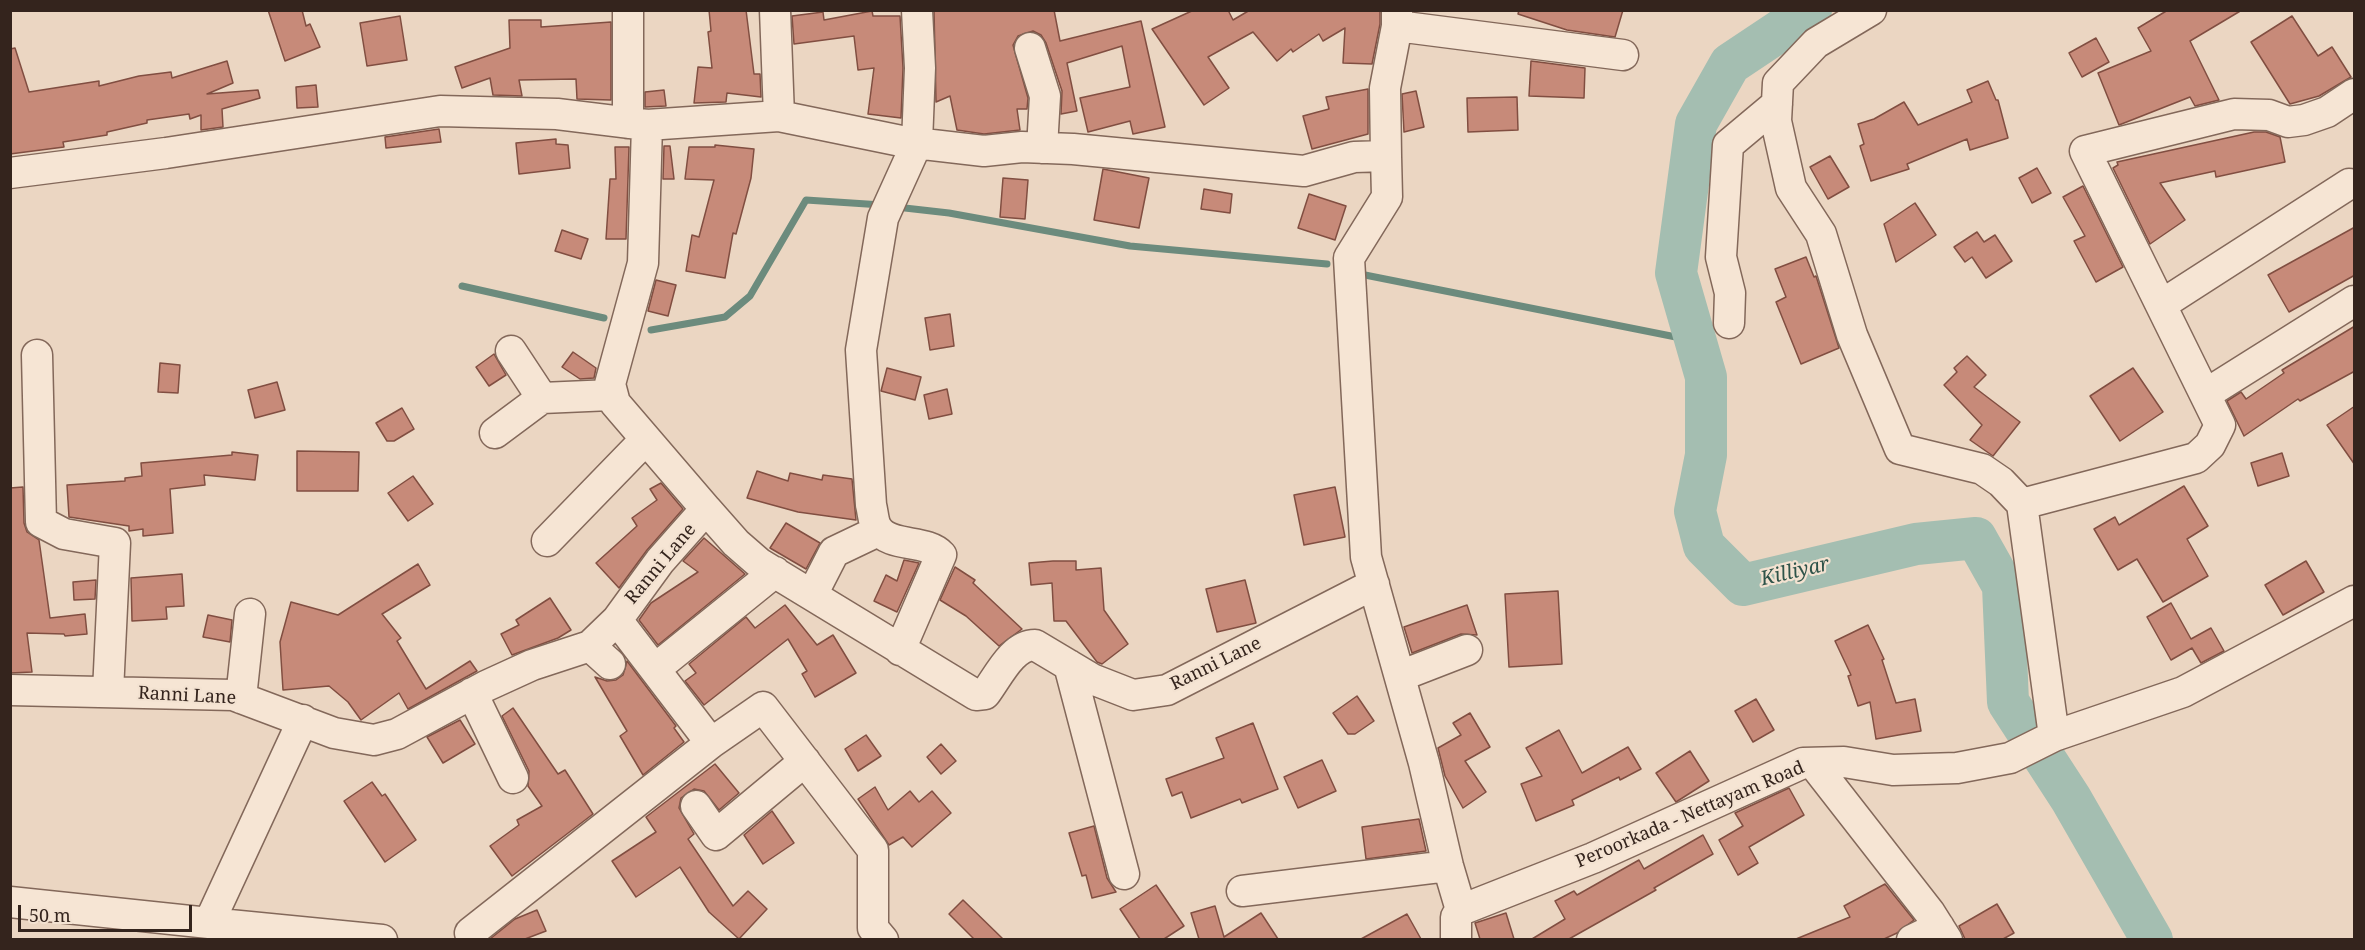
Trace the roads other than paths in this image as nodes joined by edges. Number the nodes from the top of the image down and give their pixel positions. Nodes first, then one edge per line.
1 (628, 10) edge
2 (775, 10) edge
3 (917, 10) edge
4 (1871, 10) edge
5 (1397, 18) edge
6 (1030, 48) dead end
7 (1623, 55) dead end
8 (2355, 94) edge
9 (1777, 104) junction
10 (779, 116) junction
11 (638, 124) junction
12 (917, 143) junction
13 (1042, 148) junction
14 (1386, 156) junction
15 (10, 173) edge
16 (2349, 184) dead end
17 (2355, 301) edge
18 (2161, 305) junction
19 (1728, 323) dead end
20 (511, 351) dead end
21 (37, 355) dead end
22 (2205, 394) junction
23 (611, 395) junction
24 (542, 398) junction
25 (495, 433) dead end
26 (646, 440) junction
27 (2022, 504) junction
28 (706, 509) junction
29 (878, 531) junction
30 (547, 541) dead end
31 (775, 572) junction
32 (1374, 584) junction
33 (812, 596) junction
34 (2355, 601) edge
35 (250, 614) dead end
36 (617, 620) junction
37 (900, 650) junction
38 (1467, 650) dead end
39 (1069, 665) junction
40 (656, 669) junction
41 (1400, 676) junction
42 (10, 690) edge
43 (108, 692) junction
44 (472, 693) junction
45 (241, 698) junction
46 (303, 720) junction
47 (2054, 736) junction
48 (711, 743) junction
49 (805, 761) junction
50 (1813, 763) junction
51 (513, 778) dead end
52 (696, 806) dead end
53 (1448, 866) junction
54 (1124, 874) dead end
55 (1242, 891) dead end
56 (10, 902) edge
57 (1461, 910) junction
58 (209, 922) junction
59 (1943, 933) edge
60 (382, 939) edge
61 (472, 939) edge
62 (883, 939) edge
63 (1456, 939) edge
64 (1911, 939) edge

1 - 11 street
2 - 10 street
3 - 12 street
4 - 9 street
5 - 7 street
5 - 14 street
6 - 13 street
8 - 18 street
9 - 19 street
9 - 27 street
10 - 11 street
10 - 12 street
11 - 15 street
11 - 23 street
12 - 13 street
12 - 29 street
13 - 14 street
14 - 32 street
16 - 18 street
17 - 22 street
18 - 22 street
20 - 24 street
21 - 43 street
22 - 27 street
23 - 24 street
23 - 26 street
24 - 25 street
26 - 28 street
26 - 30 street
27 - 47 street
28 - 31 street, Ranni Lane
28 - 36 street, Ranni Lane
29 - 33 street
29 - 37 street
31 - 33 street, Ranni Lane
31 - 40 street
32 - 39 street, Ranni Lane
32 - 41 street
33 - 37 street, Ranni Lane
34 - 47 street, Peroorkada - Nettayam Road
35 - 45 street
36 - 40 street
36 - 44 street, Ranni Lane
37 - 39 street, Ranni Lane
38 - 41 street
39 - 54 street
40 - 48 street
41 - 53 street
42 - 43 street, Ranni Lane
43 - 45 street, Ranni Lane
44 - 46 street, Ranni Lane
44 - 51 street
45 - 46 street, Ranni Lane
46 - 58 street
47 - 50 street, Peroorkada - Nettayam Road
48 - 49 street
48 - 61 street
49 - 52 street
49 - 62 street
50 - 57 street, Peroorkada - Nettayam Road
50 - 59 street
53 - 55 street
53 - 57 street
56 - 58 street
57 - 63 street
58 - 60 street
59 - 64 street

